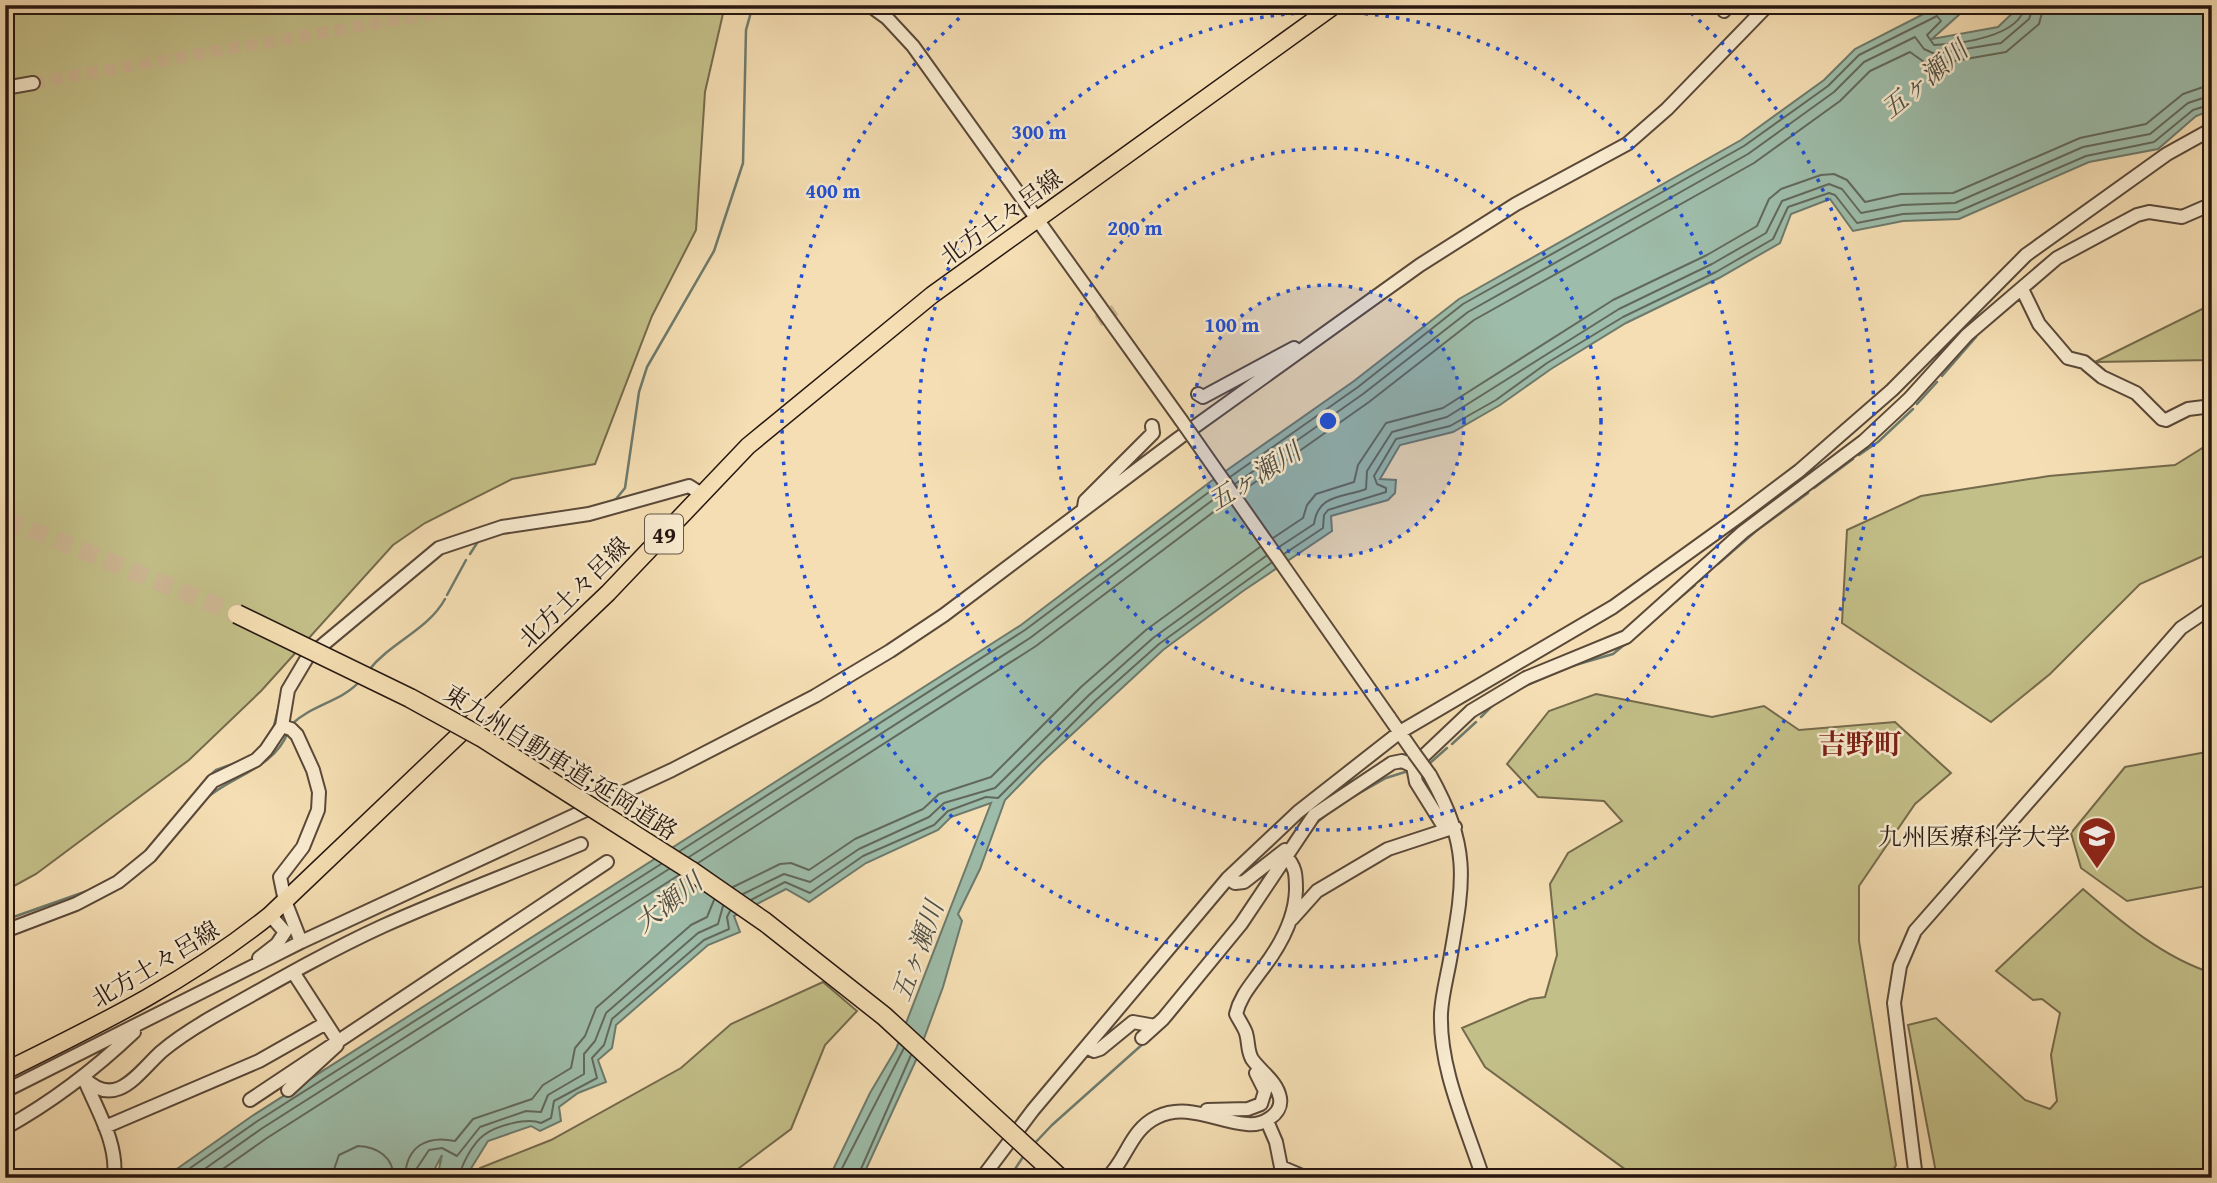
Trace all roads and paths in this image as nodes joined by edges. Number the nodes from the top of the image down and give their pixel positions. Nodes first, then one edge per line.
1 (869, 5) edge
2 (1335, 5) edge
3 (1768, 5) edge
4 (33, 83) tunnel mouth
5 (5, 88) edge
6 (2212, 129) edge
7 (2212, 204) edge
8 (1037, 218) junction
9 (2046, 238) junction
10 (2057, 258) junction
11 (2022, 289) junction
12 (1304, 346) junction
13 (1198, 394) dead end
14 (2212, 405) edge
15 (1152, 426) dead end
16 (700, 493) junction
17 (1084, 511) junction
18 (2212, 607) edge
19 (237, 614) tunnel mouth
20 (282, 726) junction
21 (1399, 732) junction
22 (1412, 766) junction
23 (1451, 828) junction
24 (581, 844) dead end
25 (1288, 851) junction
26 (607, 862) dead end
27 (1228, 878) junction
28 (285, 901) junction
29 (270, 915) junction
30 (1292, 919) junction
31 (5, 931) edge
32 (301, 942) junction
33 (250, 969) junction
34 (293, 972) junction
35 (145, 1022) junction
36 (326, 1023) junction
37 (1155, 1026) junction
38 (1142, 1038) dead end
39 (337, 1042) junction
40 (1086, 1047) junction
41 (1247, 1051) junction
42 (5, 1071) edge
43 (84, 1078) junction
44 (288, 1090) dead end
45 (5, 1091) edge
46 (250, 1100) dead end
47 (1186, 1112) junction
48 (1267, 1121) junction
49 (105, 1127) junction
50 (5, 1128) edge
51 (1113, 1176) edge
52 (114, 1178) edge
53 (982, 1178) edge
54 (1060, 1178) edge
55 (1307, 1178) edge
56 (1483, 1178) edge
57 (1916, 1178) edge

1 - 8 street
2 - 8 main road, 北方土々呂線 / 49
3 - 12 street
4 - 5 street
6 - 9 street
7 - 10 street
8 - 16 main road, 北方土々呂線 / 49
8 - 21 street, bridge
9 - 10 street
9 - 21 street
10 - 11 street
11 - 14 street
11 - 22 street
12 - 13 street
12 - 17 street
15 - 17 street
16 - 20 street
16 - 28 main road, 北方土々呂線 / 49
17 - 32 street
18 - 57 street
19 - 54 highway, 東九州自動車道;延岡道路, bridge
20 - 28 street
20 - 31 street
21 - 23 street, bridge
21 - 27 street
22 - 23 street
22 - 25 street
23 - 30 street
23 - 56 street
24 - 34 street
25 - 27 street
25 - 30 street
25 - 37 street
26 - 39 street
27 - 40 street
28 - 29 main road, 北方土々呂線 / 49
28 - 32 street
29 - 33 street
29 - 42 main road, 北方土々呂線 / 49
30 - 41 street
32 - 33 street
33 - 35 street
34 - 36 street
34 - 43 street
35 - 43 street
35 - 45 street
36 - 39 street
36 - 49 street
37 - 38 street
37 - 40 street
39 - 44 street
39 - 46 street
40 - 53 street
41 - 47 street
41 - 48 street
43 - 49 street
43 - 50 street
47 - 48 street
47 - 51 street
48 - 55 street
49 - 52 street

